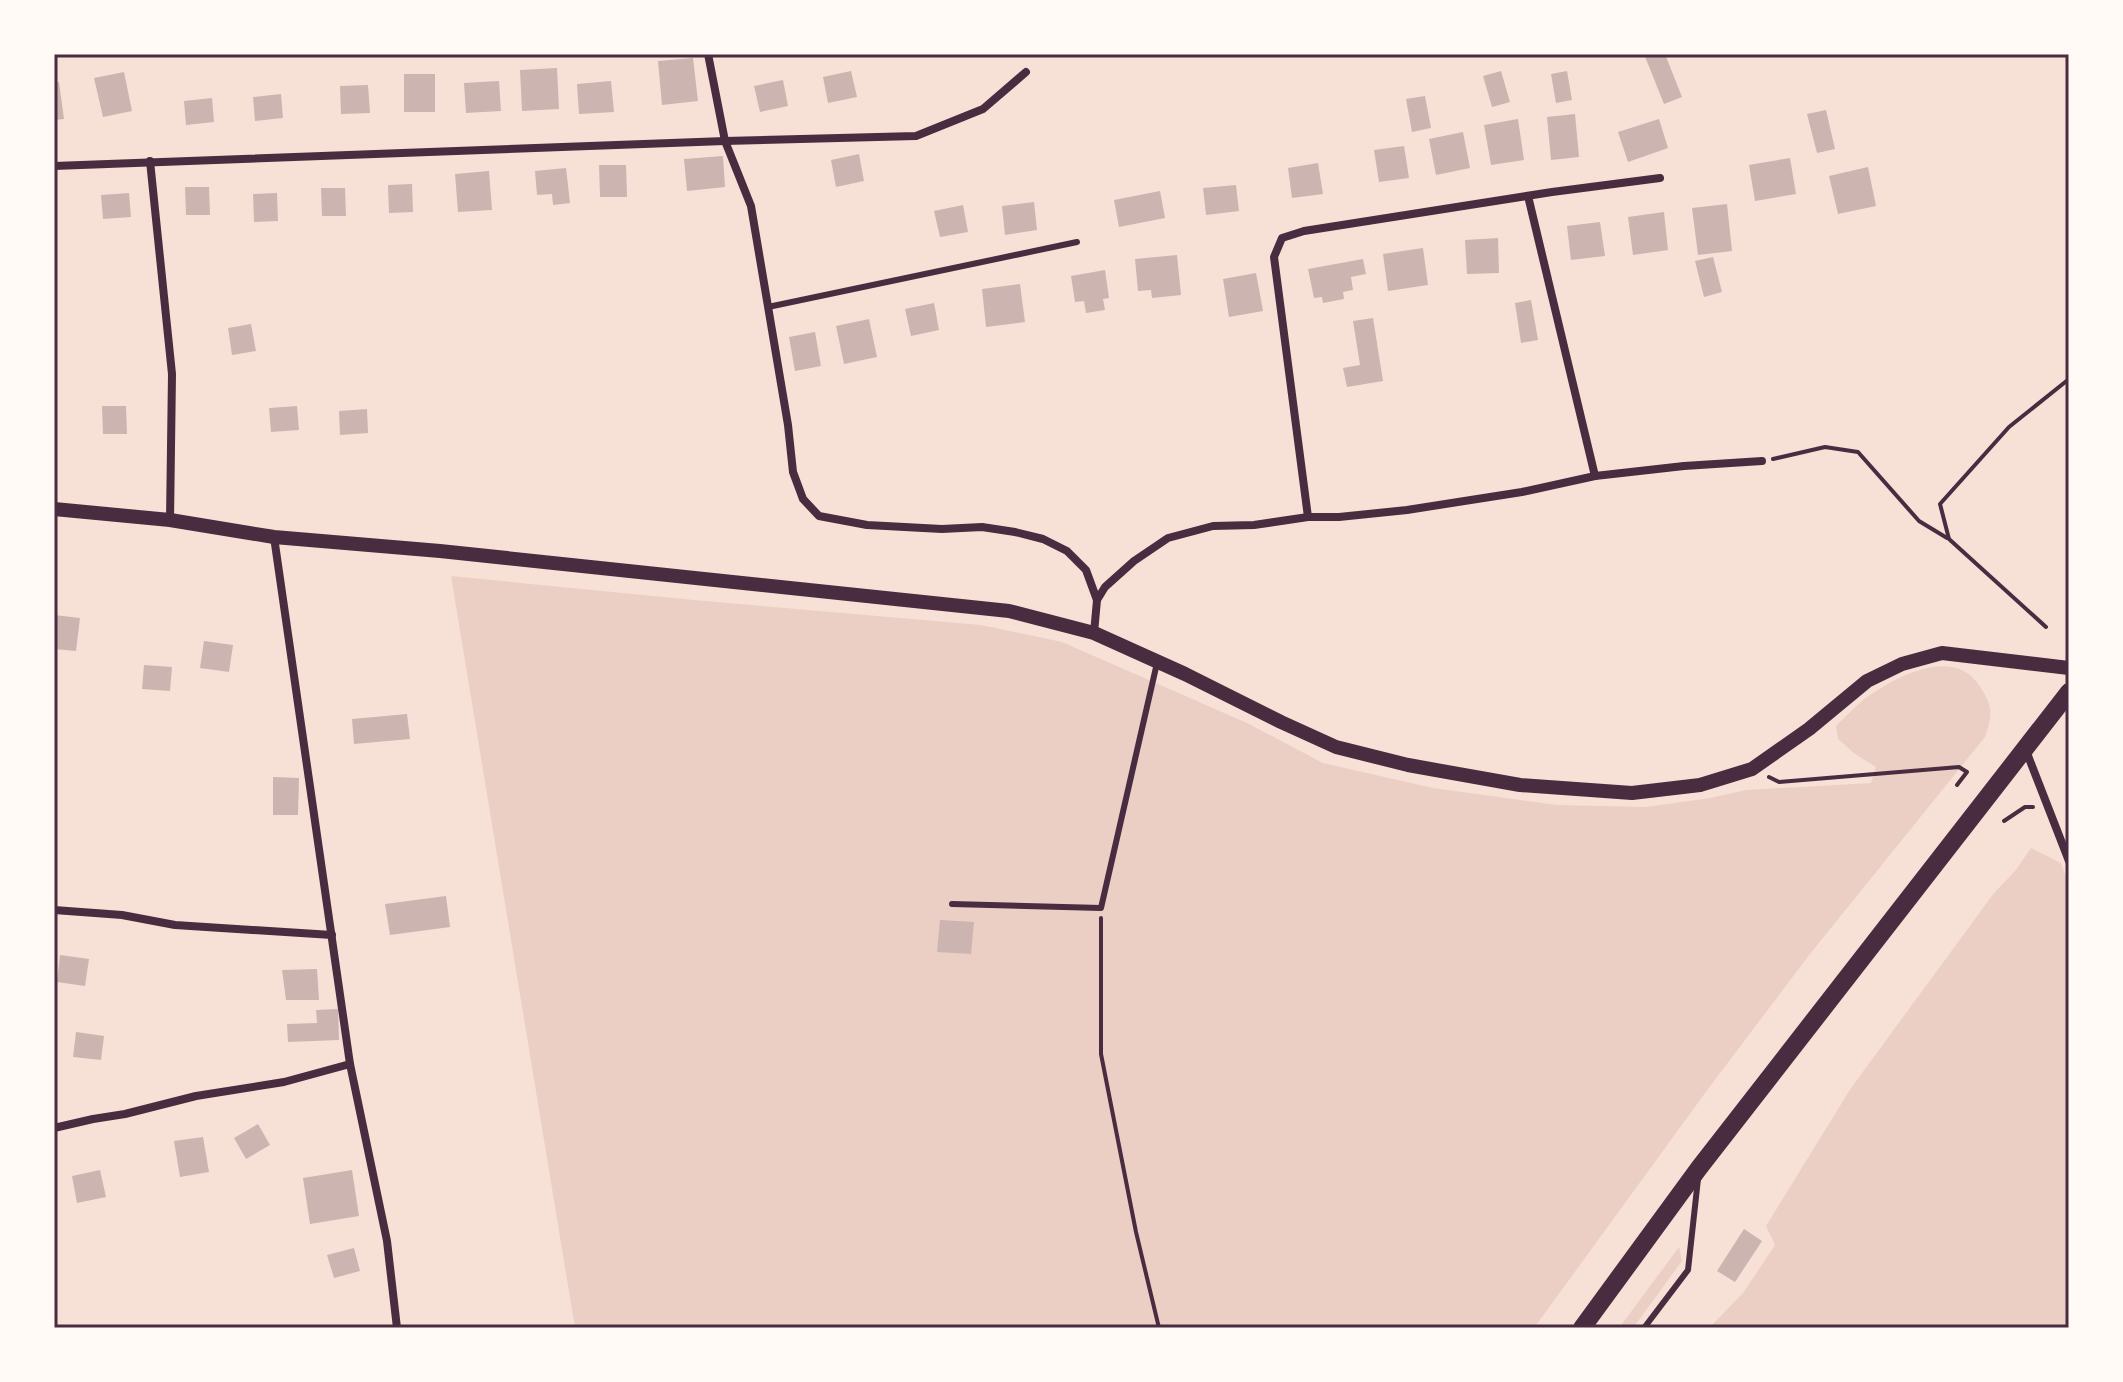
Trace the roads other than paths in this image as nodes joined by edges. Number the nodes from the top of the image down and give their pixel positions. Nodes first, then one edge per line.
1 (708, 54) edge
2 (1026, 72) dead end
3 (725, 141) junction
4 (150, 161) junction
5 (54, 166) edge
6 (1660, 178) dead end
7 (1528, 196) junction
8 (1077, 242) dead end
9 (768, 307) junction
10 (1762, 461) road end
11 (1595, 476) junction
12 (54, 509) edge
13 (1308, 517) junction
14 (170, 520) junction
15 (274, 537) junction
16 (1097, 600) junction
17 (1094, 633) junction
18 (1157, 663) junction
19 (2069, 668) edge
20 (2069, 692) edge
21 (2025, 747) junction
22 (2069, 861) edge
23 (952, 904) dead end
24 (54, 910) edge
25 (332, 935) junction
26 (350, 1064) junction
27 (54, 1128) edge
28 (1699, 1168) junction
29 (397, 1328) edge
30 (1582, 1328) edge
31 (1644, 1328) edge

1 - 3 street
2 - 3 street
3 - 4 street
3 - 9 street
4 - 5 street
4 - 14 street
6 - 7 street
7 - 11 street
7 - 13 street
8 - 9 lane
9 - 16 street
10 - 11 street
11 - 13 street
12 - 14 street
13 - 16 street
14 - 15 street
15 - 17 street
15 - 25 street
16 - 17 street
17 - 18 street
18 - 19 street
18 - 23 lane
20 - 21 highway
21 - 22 street
21 - 28 highway
24 - 25 street
25 - 26 street
26 - 27 street
26 - 29 street
28 - 30 highway
28 - 31 lane

